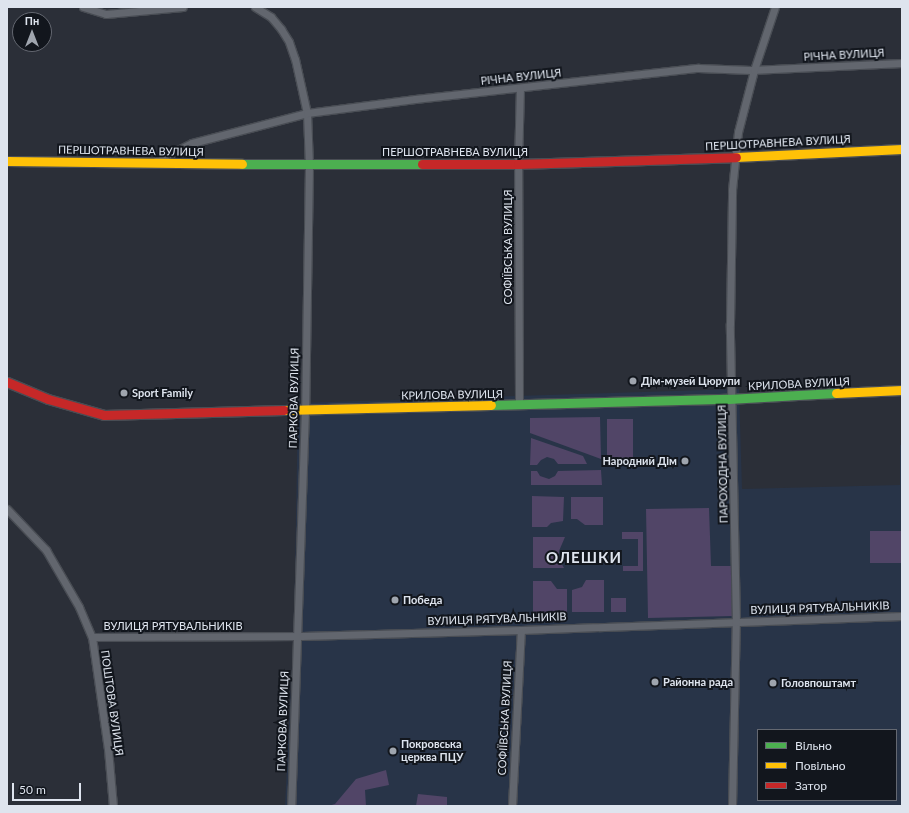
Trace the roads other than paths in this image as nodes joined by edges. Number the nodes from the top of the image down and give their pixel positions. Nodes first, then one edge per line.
1 (83, 7) edge
2 (183, 7) edge
3 (255, 7) edge
4 (266, 7) edge
5 (775, 7) edge
6 (271, 17) junction
7 (902, 63) edge
8 (754, 70) junction
9 (520, 88) junction
10 (307, 113) junction
11 (902, 149) edge
12 (734, 157) junction
13 (7, 161) edge
14 (151, 164) junction
15 (518, 164) junction
16 (309, 165) junction
17 (7, 382) edge
18 (902, 390) edge
19 (733, 399) junction
20 (519, 405) junction
21 (305, 410) junction
22 (7, 509) edge
23 (902, 616) edge
24 (736, 622) junction
25 (521, 630) junction
26 (298, 636) junction
27 (92, 637) junction
28 (113, 806) edge
29 (291, 806) edge
30 (512, 806) edge
31 (732, 806) edge

1 - 2 street
3 - 6 street, ПАРКОВА ВУЛИЦЯ
4 - 6 street
5 - 8 street, ПАРОХОДНА ВУЛИЦЯ
6 - 10 street, ПАРКОВА ВУЛИЦЯ
7 - 8 street, РІЧНА ВУЛИЦЯ
8 - 9 street, РІЧНА ВУЛИЦЯ
8 - 12 street, ПАРОХОДНА ВУЛИЦЯ
9 - 10 street, РІЧНА ВУЛИЦЯ
9 - 15 street, СОФІЇВСЬКА ВУЛИЦЯ
10 - 14 street, РІЧНА ВУЛИЦЯ
10 - 16 street, ПАРКОВА ВУЛИЦЯ
11 - 12 street, ПЕРШОТРАВНЕВА ВУЛИЦЯ
12 - 15 street, ПЕРШОТРАВНЕВА ВУЛИЦЯ
12 - 19 street, ПАРОХОДНА ВУЛИЦЯ
13 - 14 street, ПЕРШОТРАВНЕВА ВУЛИЦЯ
14 - 16 street, ПЕРШОТРАВНЕВА ВУЛИЦЯ
15 - 16 street, ПЕРШОТРАВНЕВА ВУЛИЦЯ
15 - 20 street, СОФІЇВСЬКА ВУЛИЦЯ
16 - 21 street, ПАРКОВА ВУЛИЦЯ
17 - 21 street, КРИЛОВА ВУЛИЦЯ
18 - 19 street, КРИЛОВА ВУЛИЦЯ
19 - 20 street, КРИЛОВА ВУЛИЦЯ
19 - 24 street, ПАРОХОДНА ВУЛИЦЯ
20 - 21 street, КРИЛОВА ВУЛИЦЯ
21 - 26 street, ПАРКОВА ВУЛИЦЯ
22 - 27 street, ПОШТОВА ВУЛИЦЯ
23 - 24 street, ВУЛИЦЯ РЯТУВАЛЬНИКІВ
24 - 25 street, ВУЛИЦЯ РЯТУВАЛЬНИКІВ
24 - 31 street, ПАРОХОДНА ВУЛИЦЯ
25 - 26 street, ВУЛИЦЯ РЯТУВАЛЬНИКІВ
25 - 30 street, СОФІЇВСЬКА ВУЛИЦЯ
26 - 27 street, ВУЛИЦЯ РЯТУВАЛЬНИКІВ
26 - 29 street, ПАРКОВА ВУЛИЦЯ
27 - 28 street, ПОШТОВА ВУЛИЦЯ

